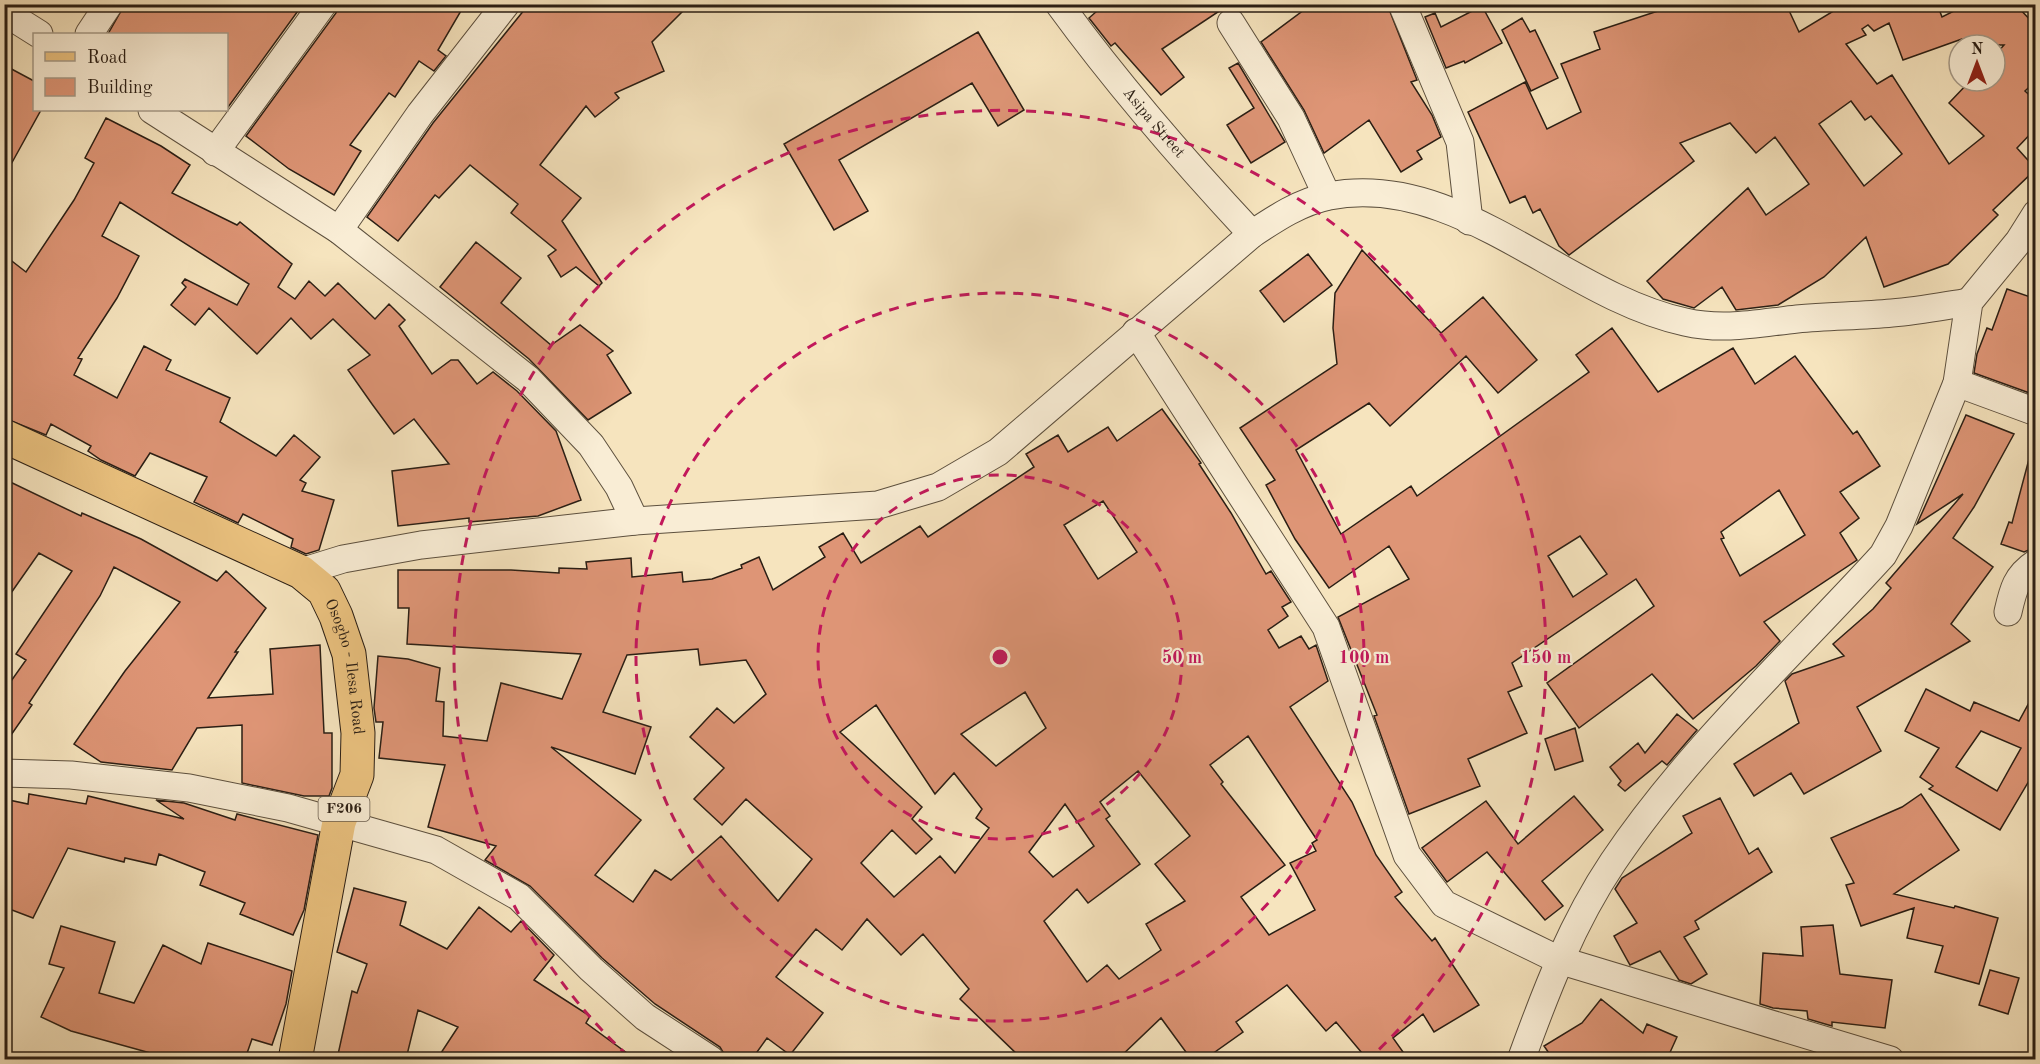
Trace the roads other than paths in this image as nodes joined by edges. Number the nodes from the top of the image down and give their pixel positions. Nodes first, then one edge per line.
1 (109, 4) edge
2 (324, 4) edge
3 (506, 4) edge
4 (1059, 4) edge
5 (1402, 4) edge
6 (4, 12) edge
7 (1231, 23) dead end
8 (37, 33) edge
9 (90, 33) edge
10 (154, 111) edge
11 (215, 152) junction
12 (1327, 196) junction
13 (2036, 214) edge
14 (1469, 220) junction
15 (339, 230) junction
16 (1252, 234) junction
17 (1968, 302) junction
18 (1136, 332) junction
19 (1957, 383) junction
20 (2036, 412) edge
21 (4, 436) edge
22 (635, 521) junction
23 (2036, 563) edge
24 (302, 572) junction
25 (2008, 612) dead end
26 (4, 772) edge
27 (339, 822) junction
28 (1559, 960) junction
29 (295, 1059) edge
30 (711, 1059) edge
31 (1521, 1059) edge
32 (1890, 1059) edge

1 - 9 street
2 - 11 street
3 - 15 street
4 - 16 street, Asipa Street
5 - 14 street
6 - 8 street
7 - 12 street
10 - 11 street
11 - 15 street
12 - 14 street
12 - 16 street
13 - 17 street
14 - 17 street
15 - 22 street
16 - 18 street
17 - 19 street
18 - 22 street
18 - 28 street
19 - 20 street
19 - 28 street
21 - 24 main road, Osogbo - Ilesa Road / F206
22 - 24 street
23 - 25 street
24 - 27 main road, Osogbo - Ilesa Road / F206
26 - 27 street
27 - 29 main road, Osogbo - Ilesa Road / F206
27 - 30 street
28 - 31 street
28 - 32 street

